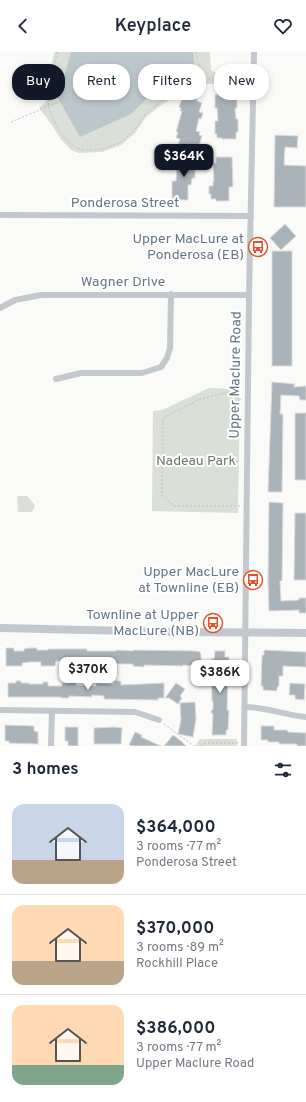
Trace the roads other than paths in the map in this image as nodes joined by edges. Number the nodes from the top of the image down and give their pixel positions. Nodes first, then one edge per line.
1 (254, 52) edge
2 (0, 215) edge
3 (251, 216) junction
4 (171, 294) junction
5 (250, 295) junction
6 (0, 308) edge
7 (56, 379) dead end
8 (0, 628) edge
9 (245, 632) junction
10 (306, 633) edge
11 (245, 706) junction
12 (0, 710) edge
13 (52, 711) junction
14 (306, 717) edge
15 (159, 720) road end
16 (244, 744) edge
17 (51, 746) edge

1 - 3 street, Upper Maclure Road
2 - 3 street, Ponderosa Street
3 - 5 street, Upper Maclure Road
4 - 5 street, Wagner Drive
4 - 6 street, Wagner Drive
4 - 7 street
5 - 9 street, Upper Maclure Road
8 - 9 street
9 - 10 street
9 - 11 street, Upper Maclure Road
11 - 14 street
11 - 16 street, Upper Maclure Road
12 - 13 street
13 - 15 street
13 - 17 street

